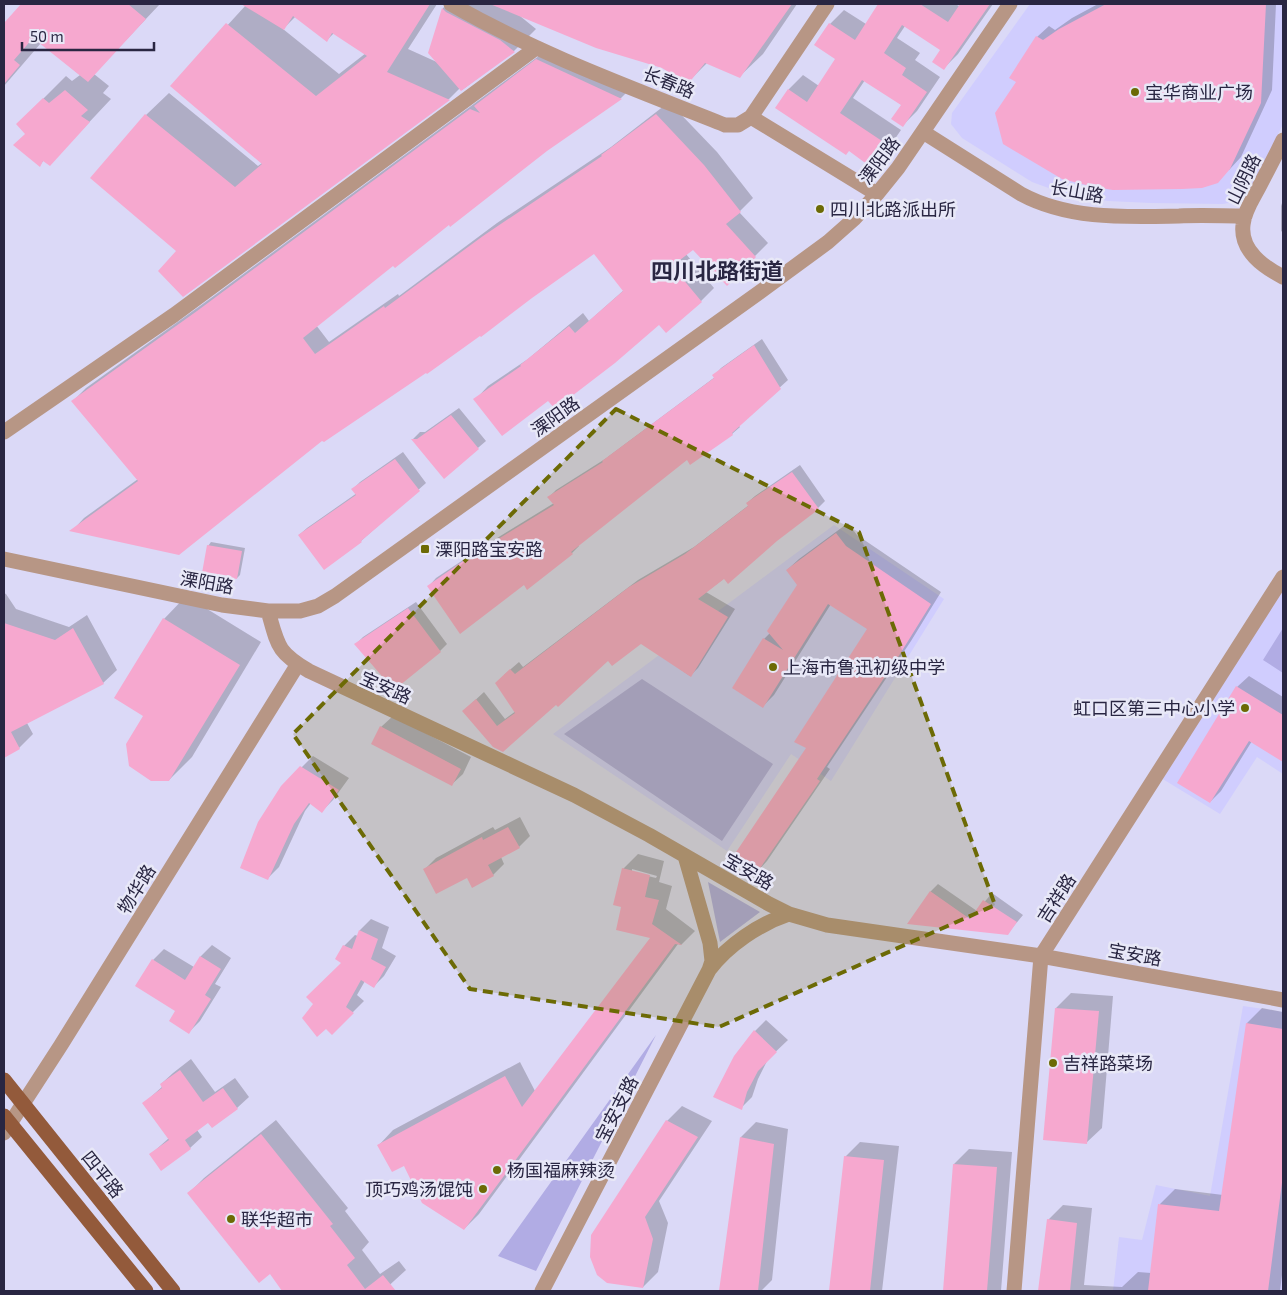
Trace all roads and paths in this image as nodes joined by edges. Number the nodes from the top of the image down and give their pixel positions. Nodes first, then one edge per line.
1 (451, 4) edge
2 (826, 4) edge
3 (1010, 4) edge
4 (536, 48) junction
5 (751, 117) junction
6 (923, 132) junction
7 (1283, 140) edge
8 (877, 194) junction
9 (1245, 216) junction
10 (1283, 278) edge
11 (4, 432) edge
12 (4, 559) edge
13 (1283, 577) edge
14 (268, 611) junction
15 (298, 664) junction
16 (685, 856) junction
17 (789, 914) junction
18 (1041, 956) junction
19 (709, 970) junction
20 (1283, 1000) edge
21 (4, 1080) edge
22 (23, 1104) junction
23 (6, 1124) edge
24 (146, 1291) edge
25 (173, 1291) edge
26 (542, 1291) edge
27 (1014, 1291) edge

1 - 4 street, 长春路
2 - 5 street
3 - 6 street, 溧阳路
4 - 5 street, 长春路
4 - 11 street
5 - 8 street
6 - 8 street, 溧阳路
6 - 9 street, 长山路
7 - 9 street, 山阴路
8 - 14 street, 溧阳路
9 - 10 street, 山阴路
12 - 14 street, 溧阳路
13 - 18 street, 吉祥路
14 - 15 street, 宝安路
15 - 16 street, 宝安路
15 - 22 street, 物华路
16 - 17 street, 宝安路
16 - 19 street, 宝安支路
17 - 18 street, 宝安路
17 - 19 street, 宝安支路
18 - 20 street, 宝安路
18 - 27 street, 吉祥路
19 - 26 street, 宝安支路
21 - 22 main road, 四平路
22 - 23 street, 物华路
22 - 25 main road, 四平路
23 - 24 main road

